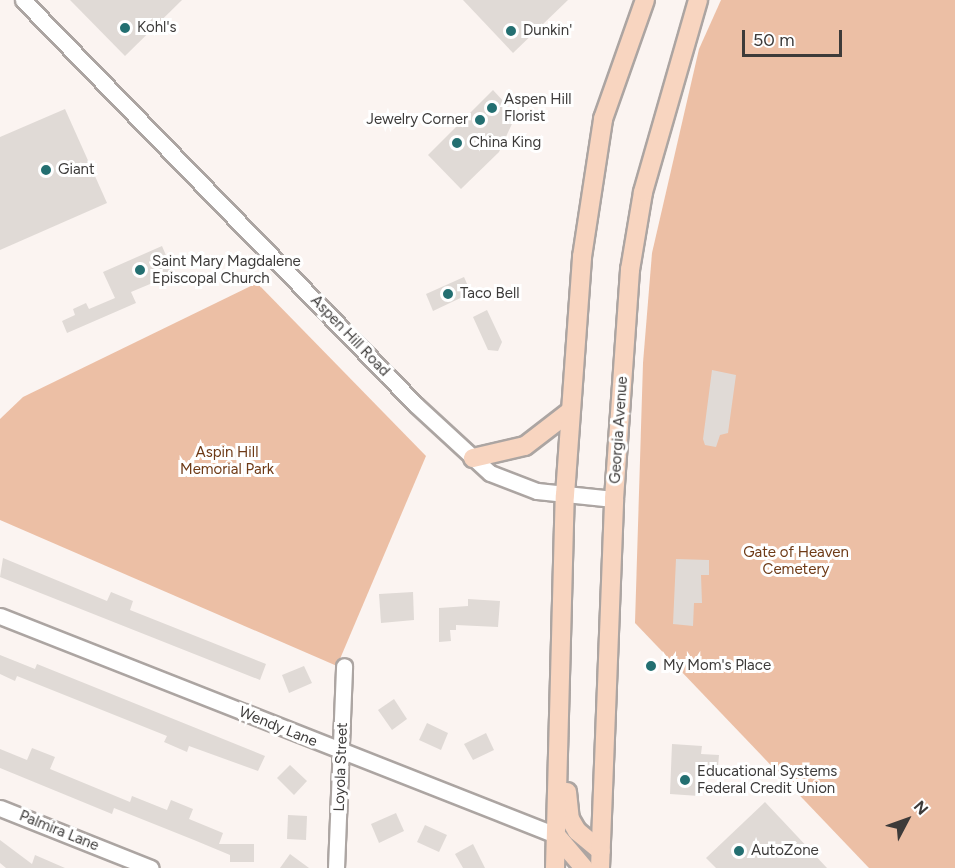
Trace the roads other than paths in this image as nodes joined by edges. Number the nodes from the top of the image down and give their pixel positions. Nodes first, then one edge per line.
1 (23, 0) edge
2 (645, 0) edge
3 (698, 0) edge
4 (569, 412) junction
5 (473, 458) junction
6 (565, 495) junction
7 (614, 499) junction
8 (0, 616) edge
9 (344, 666) dead end
10 (559, 721) junction
11 (342, 752) junction
12 (0, 808) edge
13 (556, 835) junction
14 (601, 859) edge
15 (151, 868) edge
16 (336, 868) edge
17 (555, 868) edge
18 (584, 868) edge

1 - 5 street, Aspen Hill Road
2 - 4 main road
3 - 7 main road, Georgia Avenue
4 - 5 main road
4 - 6 main road
5 - 6 street, Aspen Hill Road
6 - 7 street, Aspen Hill Road
6 - 10 main road
7 - 14 main road, Georgia Avenue
8 - 11 street, Wendy Lane
9 - 11 street, Loyola Street
10 - 13 main road
10 - 14 main road
11 - 13 street, Wendy Lane
11 - 16 street, Loyola Street
12 - 15 street, Palmira Lane
13 - 17 main road
13 - 18 main road

